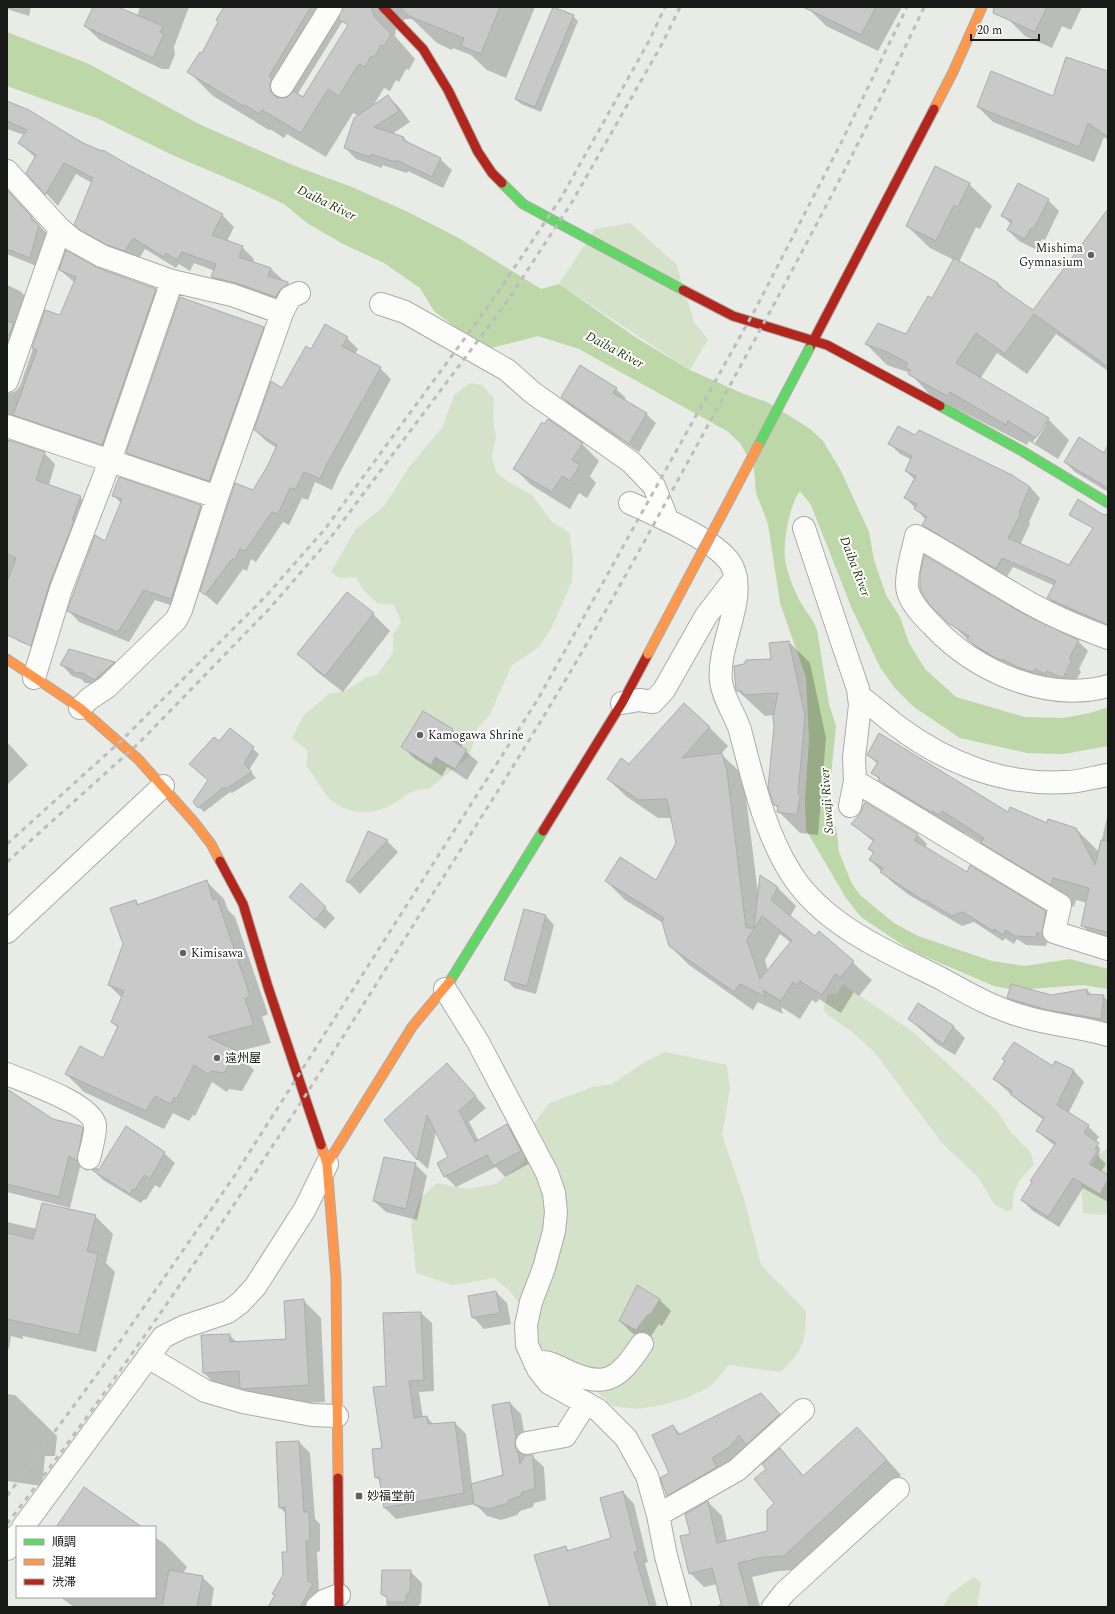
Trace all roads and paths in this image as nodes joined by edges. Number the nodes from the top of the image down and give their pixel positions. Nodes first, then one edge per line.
1 (331, 7) edge
2 (383, 7) edge
3 (982, 7) edge
4 (282, 86) dead end
5 (7, 171) edge
6 (60, 229) junction
7 (172, 281) junction
8 (299, 293) dead end
9 (381, 304) dead end
10 (282, 313) junction
11 (813, 340) junction
12 (7, 381) edge
13 (7, 426) edge
14 (110, 461) junction
15 (217, 497) junction
16 (630, 503) dead end
17 (1108, 503) edge
18 (668, 521) junction
19 (804, 528) dead end
20 (736, 577) junction
21 (1108, 638) edge
22 (7, 659) edge
23 (34, 678) junction
24 (1108, 686) edge
25 (859, 696) junction
26 (622, 702) junction
27 (80, 708) junction
28 (1108, 775) edge
29 (855, 781) junction
30 (163, 786) junction
31 (850, 806) dead end
32 (7, 932) edge
33 (1108, 949) edge
34 (445, 989) junction
35 (1108, 1034) edge
36 (7, 1074) edge
37 (89, 1158) dead end
38 (327, 1164) junction
39 (642, 1344) dead end
40 (148, 1357) junction
41 (536, 1363) junction
42 (586, 1403) junction
43 (803, 1410) dead end
44 (337, 1416) junction
45 (527, 1443) dead end
46 (898, 1489) dead end
47 (658, 1515) junction
48 (24, 1526) edge
49 (16, 1536) edge
50 (7, 1549) edge
51 (339, 1601) edge
52 (317, 1607) edge
53 (680, 1607) edge
54 (773, 1607) edge

1 - 4 street
2 - 11 street
3 - 11 street
5 - 6 street
6 - 7 street
6 - 12 street
7 - 10 street
7 - 14 street
8 - 10 street
9 - 18 street
10 - 15 street
11 - 17 street
11 - 26 street, bridge
13 - 14 street
14 - 15 street
14 - 23 street
15 - 27 street
16 - 18 street
18 - 20 street
19 - 25 street
20 - 26 street
20 - 35 street
21 - 24 street
22 - 23 street
23 - 27 street
25 - 28 street
25 - 29 street
26 - 34 street
27 - 30 street
29 - 31 street
29 - 33 street
30 - 32 street
30 - 38 street
34 - 38 street
34 - 41 street
36 - 37 street
38 - 40 street
38 - 44 street
39 - 41 street
40 - 44 street
40 - 48 street
41 - 42 street
42 - 45 street
42 - 47 street
43 - 47 street
44 - 51 street
46 - 54 street
47 - 53 street
49 - 50 street
51 - 52 street

